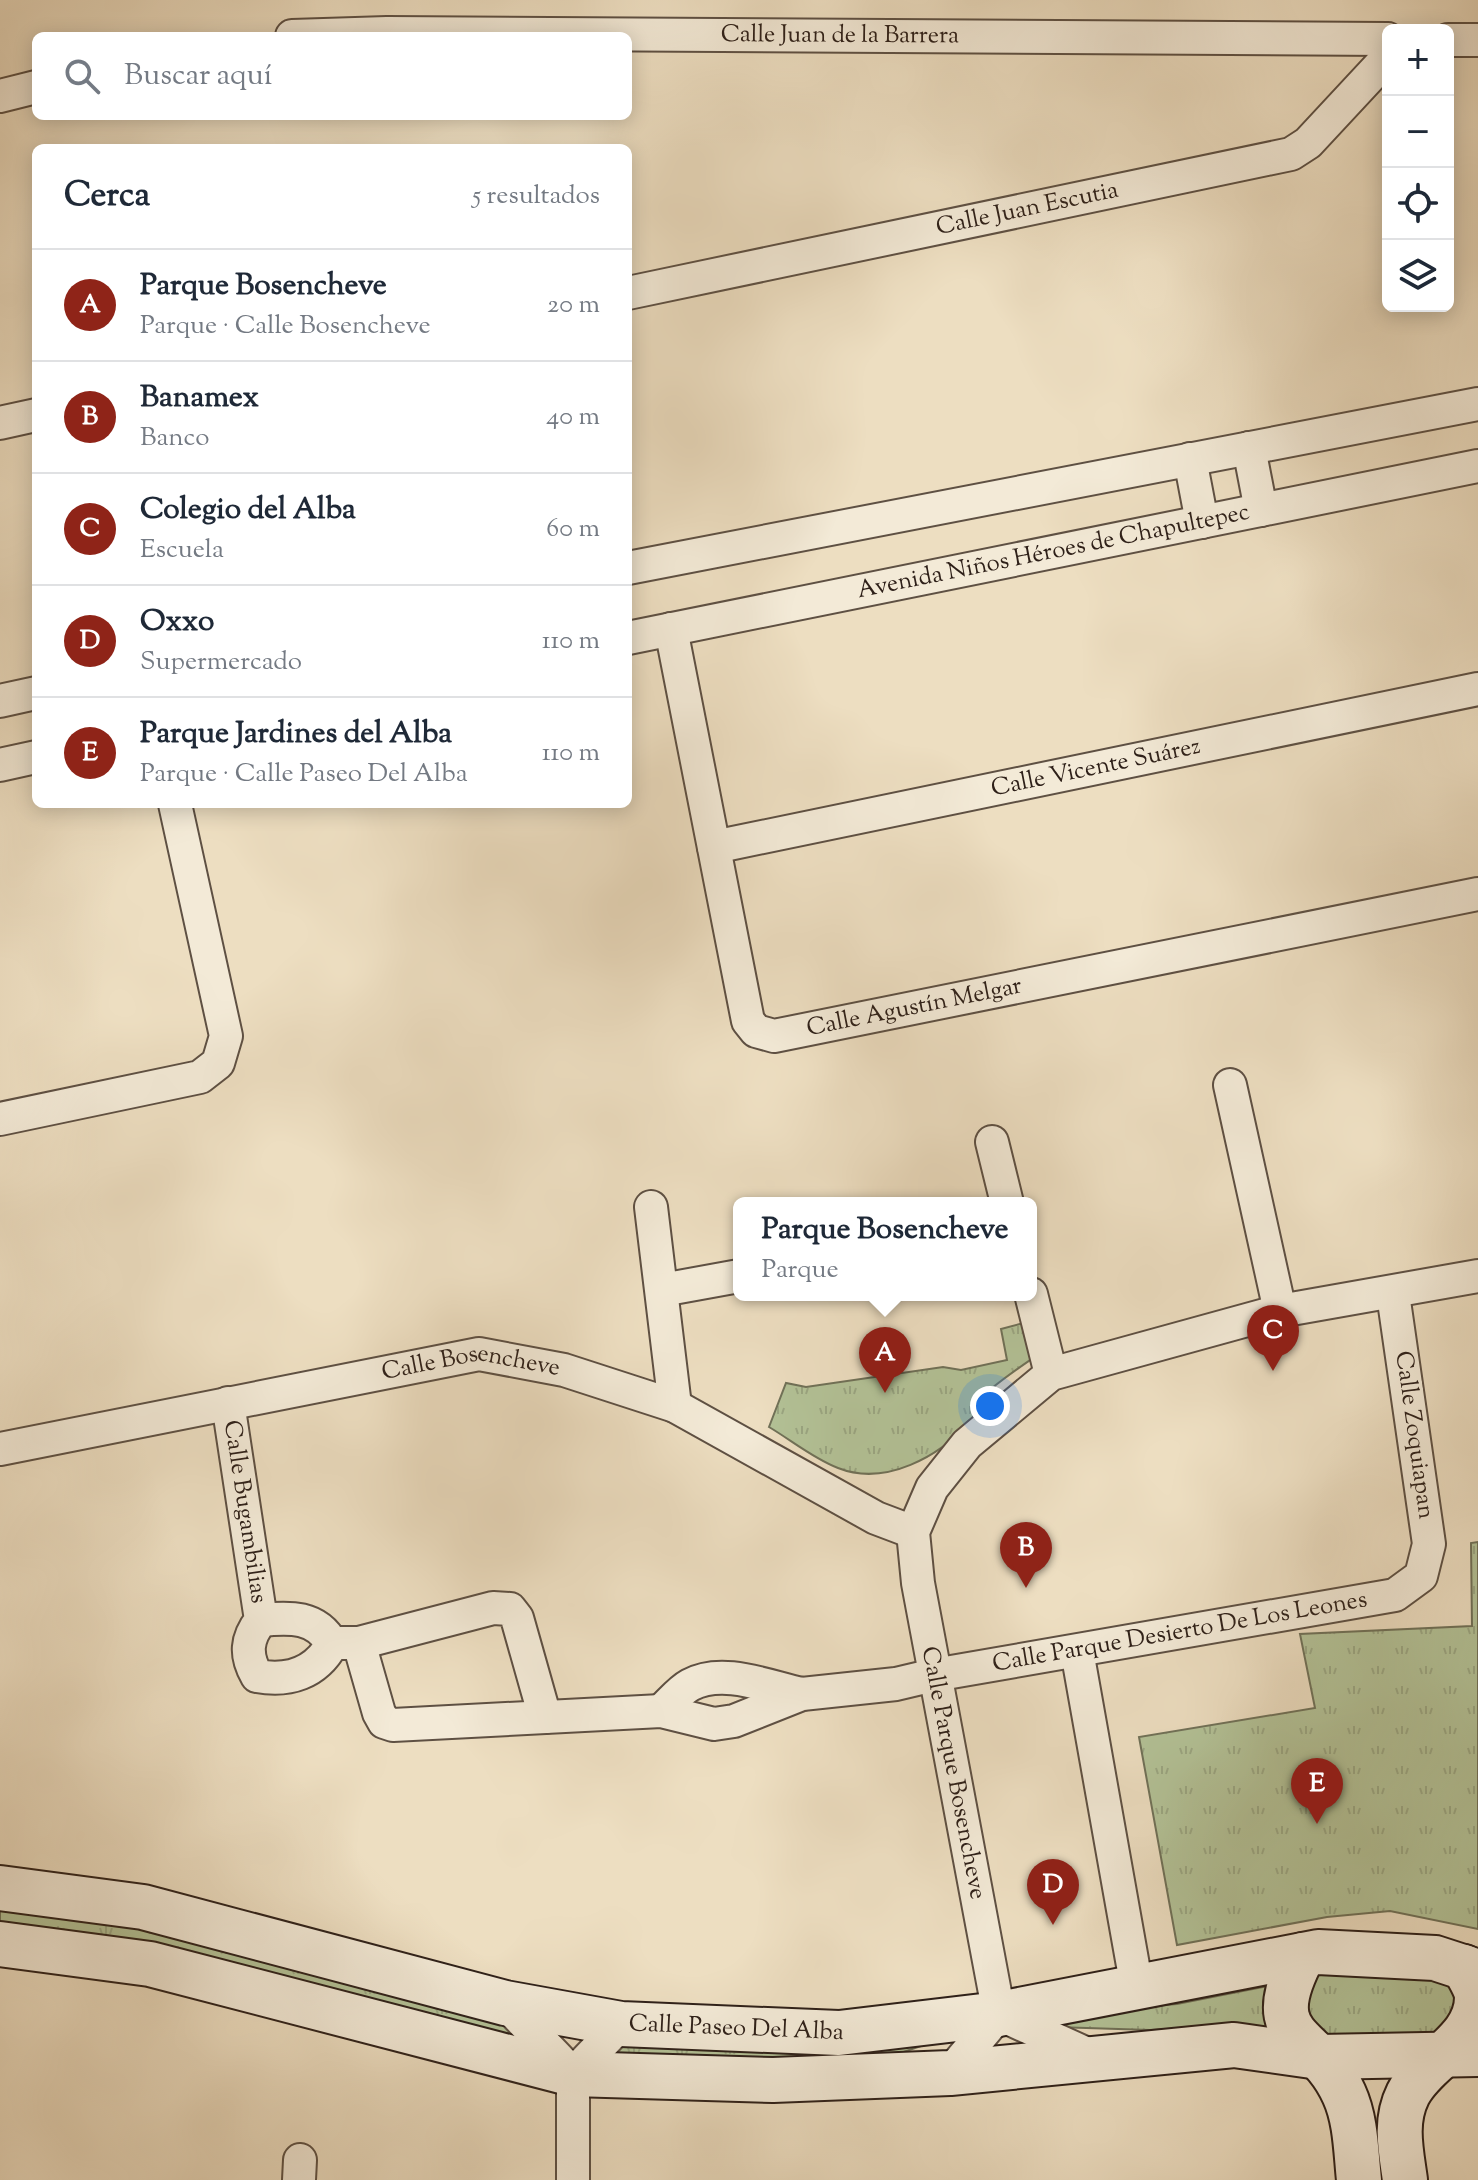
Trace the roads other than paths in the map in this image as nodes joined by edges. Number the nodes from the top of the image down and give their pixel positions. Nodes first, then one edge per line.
1 (632, 34) edge
2 (1382, 39) edge
3 (1454, 40) edge
4 (1478, 40) edge
5 (1382, 63) edge
6 (32, 88) edge
7 (0, 96) edge
8 (632, 292) edge
9 (1478, 404) edge
10 (32, 416) edge
11 (0, 423) edge
12 (1249, 448) junction
13 (1190, 459) junction
14 (1478, 466) edge
15 (1261, 510) junction
16 (1202, 522) junction
17 (632, 567) edge
18 (671, 629) junction
19 (632, 637) edge
20 (1478, 689) edge
21 (32, 694) edge
22 (0, 701) edge
23 (32, 758) edge
24 (0, 765) edge
25 (176, 808) edge
26 (714, 847) junction
27 (1478, 894) edge
28 (1230, 1085) dead end
29 (0, 1119) edge
30 (992, 1142) dead end
31 (1006, 1197) edge
32 (651, 1207) dead end
33 (1478, 1276) edge
34 (733, 1277) edge
35 (662, 1290) junction
36 (1393, 1294) junction
37 (1033, 1301) edge
38 (1280, 1311) junction
39 (1051, 1374) junction
40 (228, 1403) junction
41 (675, 1406) junction
42 (0, 1449) edge
43 (913, 1532) junction
44 (1421, 1576) joint
45 (261, 1620) junction
46 (345, 1643) junction
47 (1077, 1651) junction
48 (934, 1675) junction
49 (802, 1694) junction
50 (661, 1711) junction
51 (545, 1717) junction
52 (0, 1888) edge
53 (0, 1944) edge
54 (1303, 1955) junction
55 (1471, 1970) edge
56 (1137, 1988) junction
57 (505, 2003) junction
58 (999, 2014) junction
59 (621, 2024) junction
60 (1458, 2056) edge
61 (1319, 2057) junction
62 (1096, 2058) junction
63 (950, 2073) junction
64 (573, 2074) junction
65 (573, 2180) edge
66 (1359, 2180) edge
67 (1405, 2180) edge

1 - 2 street, Calle Juan de la Barrera
3 - 4 street
5 - 8 street, Calle Juan Escutia
6 - 7 street
9 - 12 street
10 - 11 street
12 - 13 street
12 - 15 street
13 - 16 street
13 - 17 street
14 - 15 street, Avenida Niños Héroes de Chapultepec
15 - 16 street, Avenida Niños Héroes de Chapultepec
16 - 18 street, Avenida Niños Héroes de Chapultepec
18 - 19 street, Avenida Niños Héroes de Chapultepec
18 - 26 street, Calle Agustín Melgar
20 - 26 street, Calle Vicente Suárez
21 - 22 street
23 - 24 street
25 - 29 street
26 - 27 street, Calle Agustín Melgar
28 - 38 street
30 - 31 street
32 - 35 street
33 - 36 street
34 - 35 street
35 - 41 street
36 - 38 street
36 - 44 street, Calle Zoquiapan
37 - 39 street
38 - 39 street
39 - 43 street
40 - 41 street, Calle Bosencheve
40 - 42 street, Calle Bosencheve
40 - 45 street, Calle Bugambilias
41 - 43 street, Calle Bosencheve
43 - 48 street, Calle Parque Bosencheve
44 - 47 street, Calle Parque Desierto De Los Leones
45 - 46 street, Calle Bugambilias
45 - 46 street, Calle Bugambilias
46 - 51 street
46 - 51 street
47 - 48 street, Calle Parque Desierto De Los Leones
47 - 56 street
48 - 49 street
48 - 58 street, Calle Parque Bosencheve
49 - 50 street
49 - 50 street
50 - 51 street
52 - 57 street, Calle Paseo Del Alba
53 - 64 street, Calle Paseo Del Alba
54 - 55 street, Calle Paseo Del Alba
54 - 56 street, Calle Paseo Del Alba
54 - 61 street
55 - 60 street
56 - 58 street, Calle Paseo Del Alba
57 - 59 street, Calle Paseo Del Alba
57 - 64 street
58 - 59 street, Calle Paseo Del Alba
58 - 62 street
58 - 63 street
59 - 64 street
60 - 61 street, Calle Paseo Del Alba
60 - 67 street
61 - 62 street, Calle Paseo Del Alba
61 - 66 street
62 - 63 street, Calle Paseo Del Alba
63 - 64 street, Calle Paseo Del Alba
64 - 65 street

